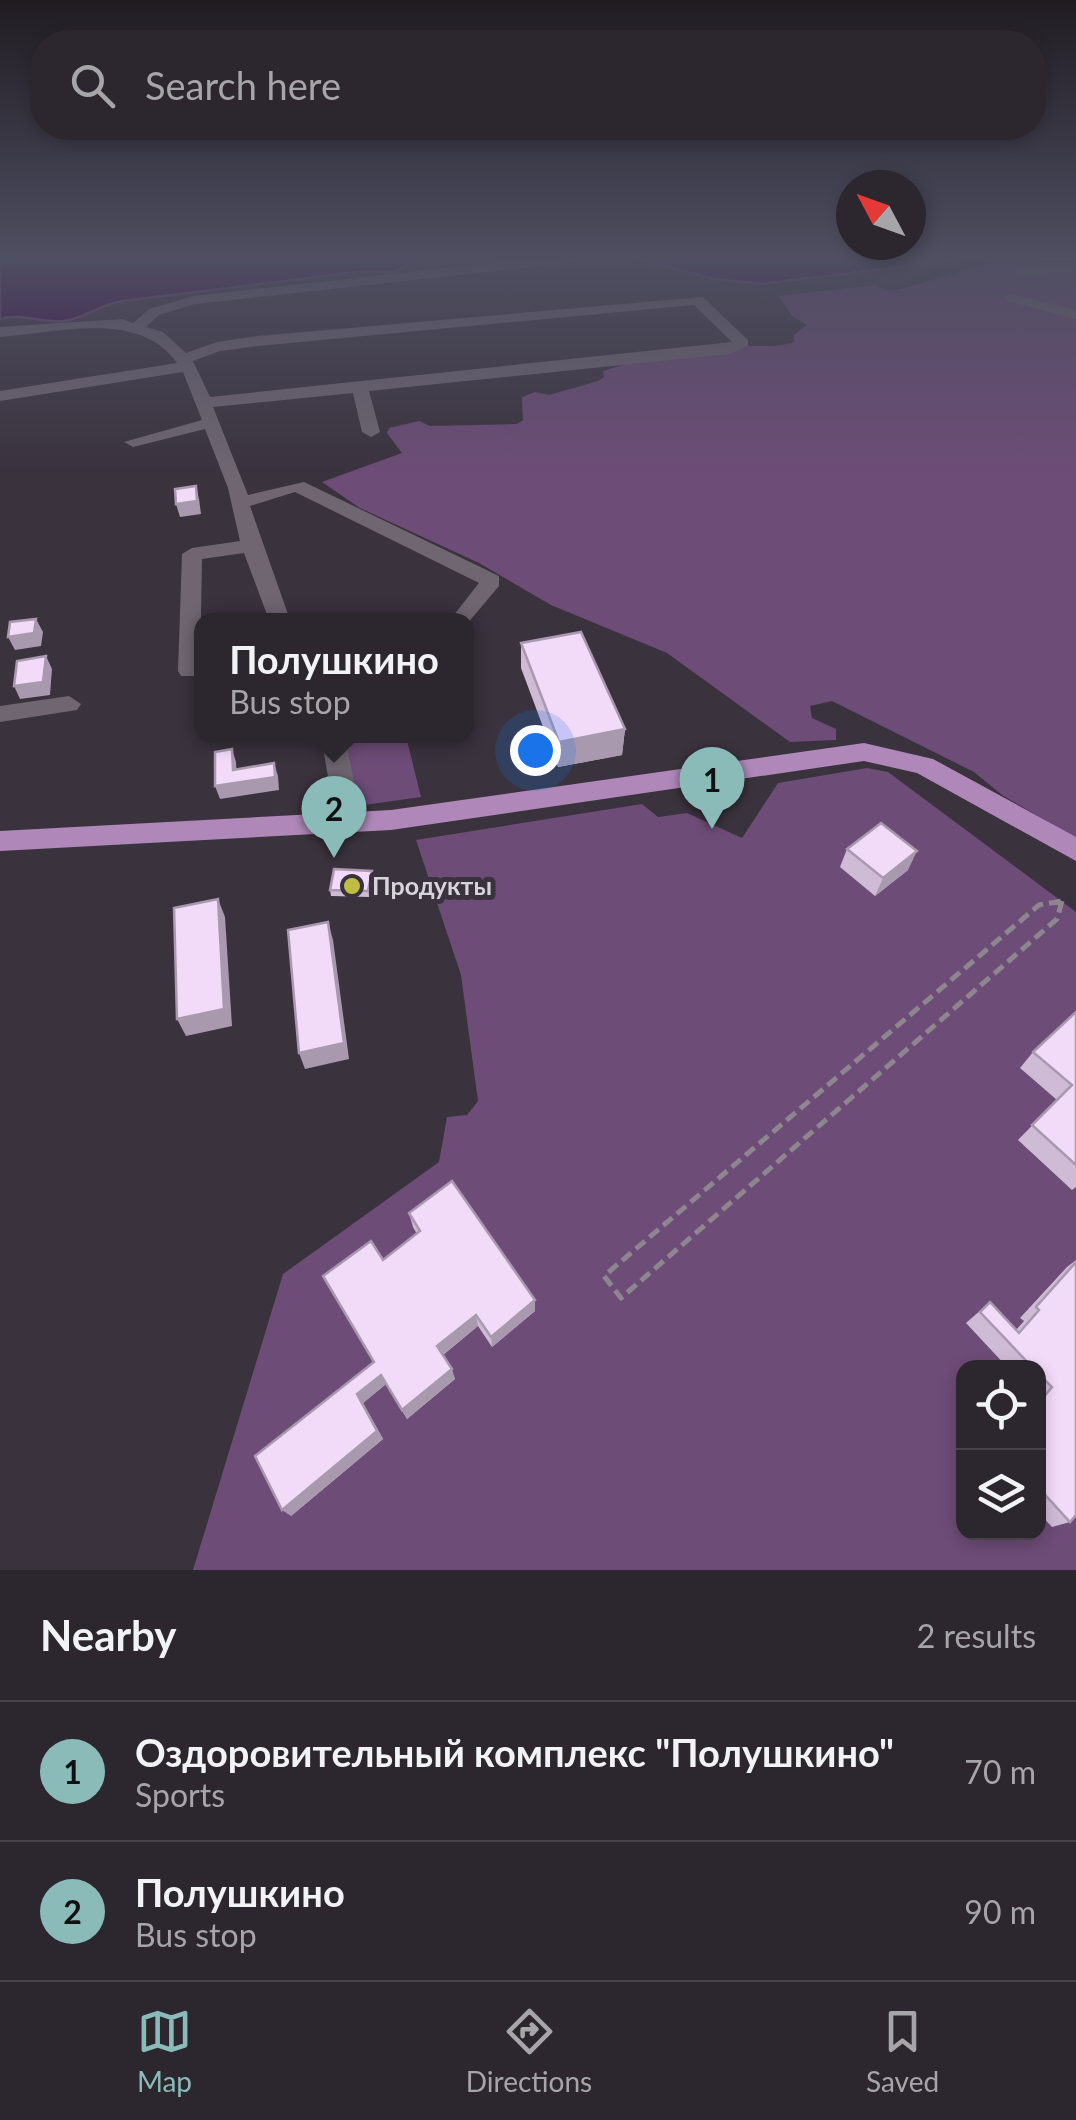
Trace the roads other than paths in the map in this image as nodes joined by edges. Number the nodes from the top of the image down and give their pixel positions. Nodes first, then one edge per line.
1 (144, 330) edge
2 (373, 330) edge
3 (730, 330) edge
4 (186, 363) junction
5 (360, 387) junction
6 (0, 396) edge
7 (203, 404) junction
8 (210, 423) junction
9 (371, 432) dead end
10 (133, 442) dead end
11 (240, 503) junction
12 (251, 546) junction
13 (276, 613) edge
14 (466, 613) edge
15 (188, 671) dead end
16 (69, 704) dead end
17 (0, 714) edge
18 (334, 743) edge
19 (349, 823) junction
20 (0, 841) edge
21 (1076, 850) edge

1 - 4 street
2 - 4 street
3 - 5 street
4 - 6 street
4 - 7 street
5 - 7 street
5 - 9 street
7 - 8 street
8 - 10 street
8 - 11 street
11 - 12 street
11 - 14 street
12 - 13 street
12 - 15 street
16 - 17 street
18 - 19 street
19 - 20 main road
19 - 21 main road

